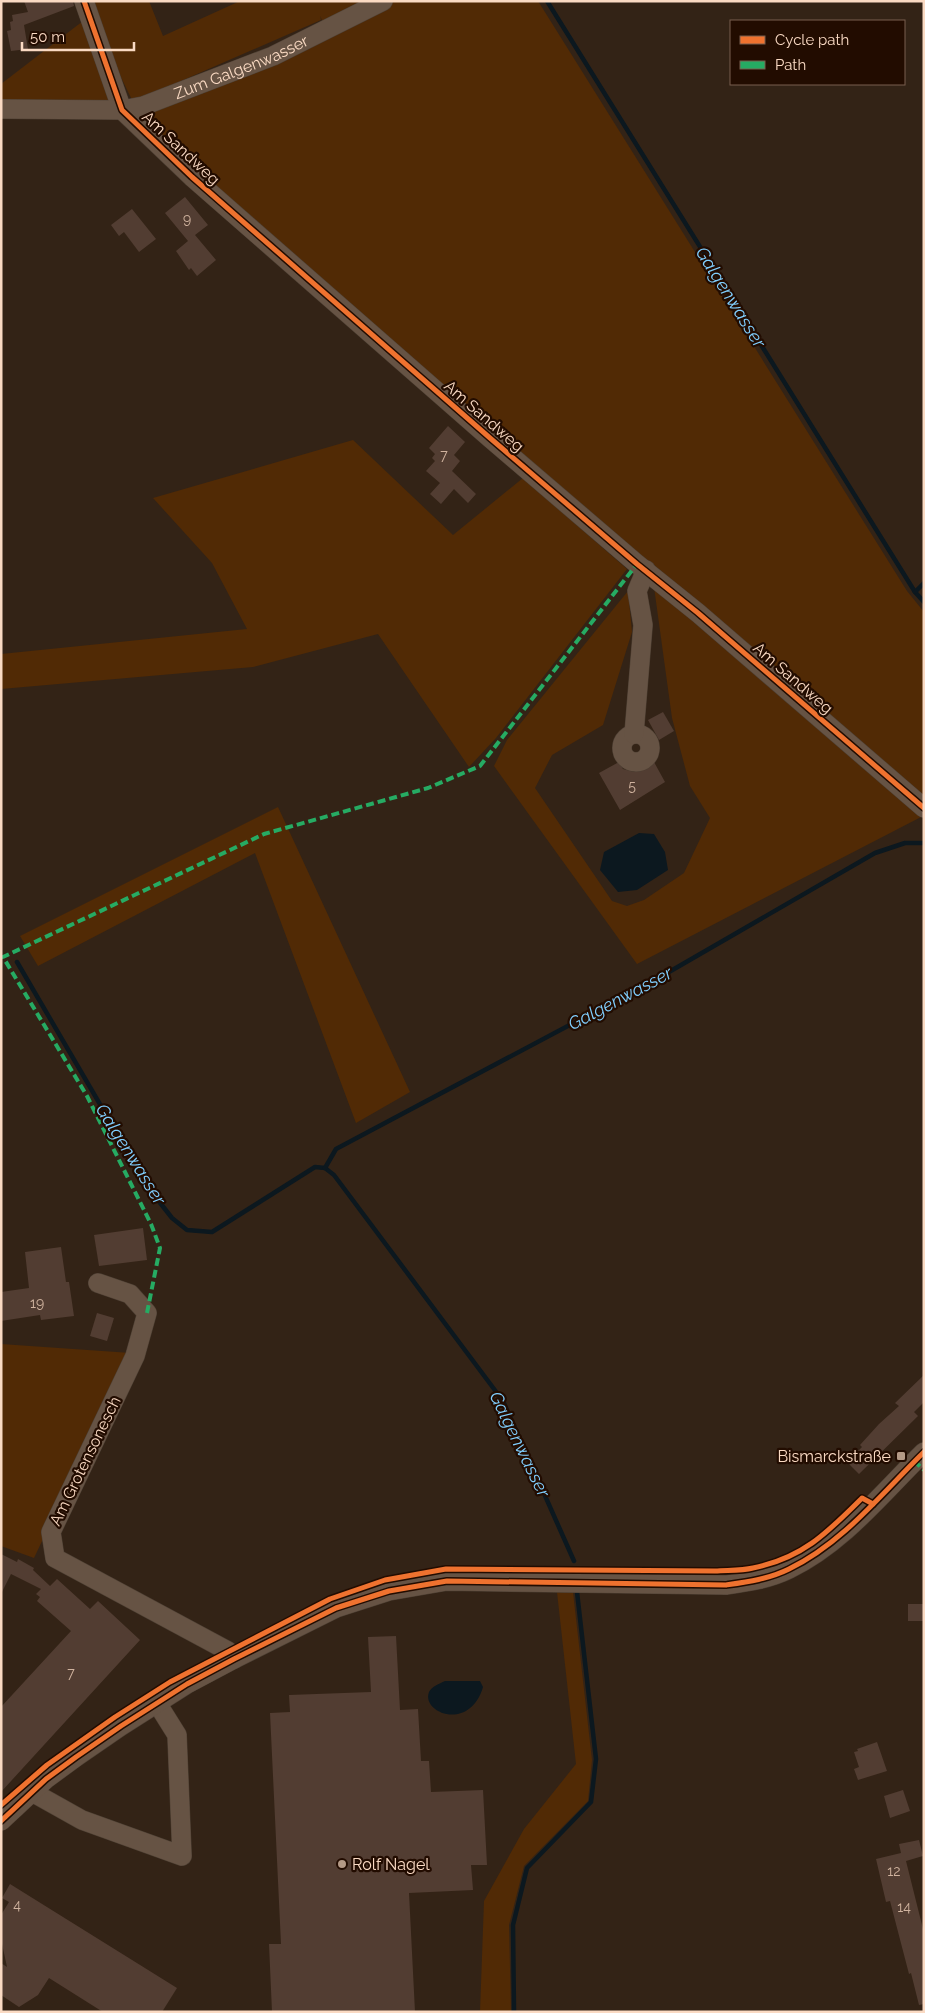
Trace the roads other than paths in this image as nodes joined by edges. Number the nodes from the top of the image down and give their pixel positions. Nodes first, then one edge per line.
1 (84, 1) edge
2 (383, 1) edge
3 (1, 109) edge
4 (122, 110) junction
5 (646, 570) junction
6 (634, 734) dead end
7 (924, 808) edge
8 (98, 1283) dead end
9 (924, 1452) edge
10 (234, 1659) junction
11 (157, 1703) junction
12 (32, 1792) junction
13 (1, 1820) edge

1 - 4 street, Am Sandweg
2 - 4 street, Zum Galgenwasser
3 - 4 street, Zum Galgenwasser
4 - 5 street, Am Sandweg
5 - 6 street
5 - 7 street, Am Sandweg
8 - 10 street, Am Grotensonesch
9 - 10 street
10 - 11 street
11 - 12 street
11 - 12 street
12 - 13 street

